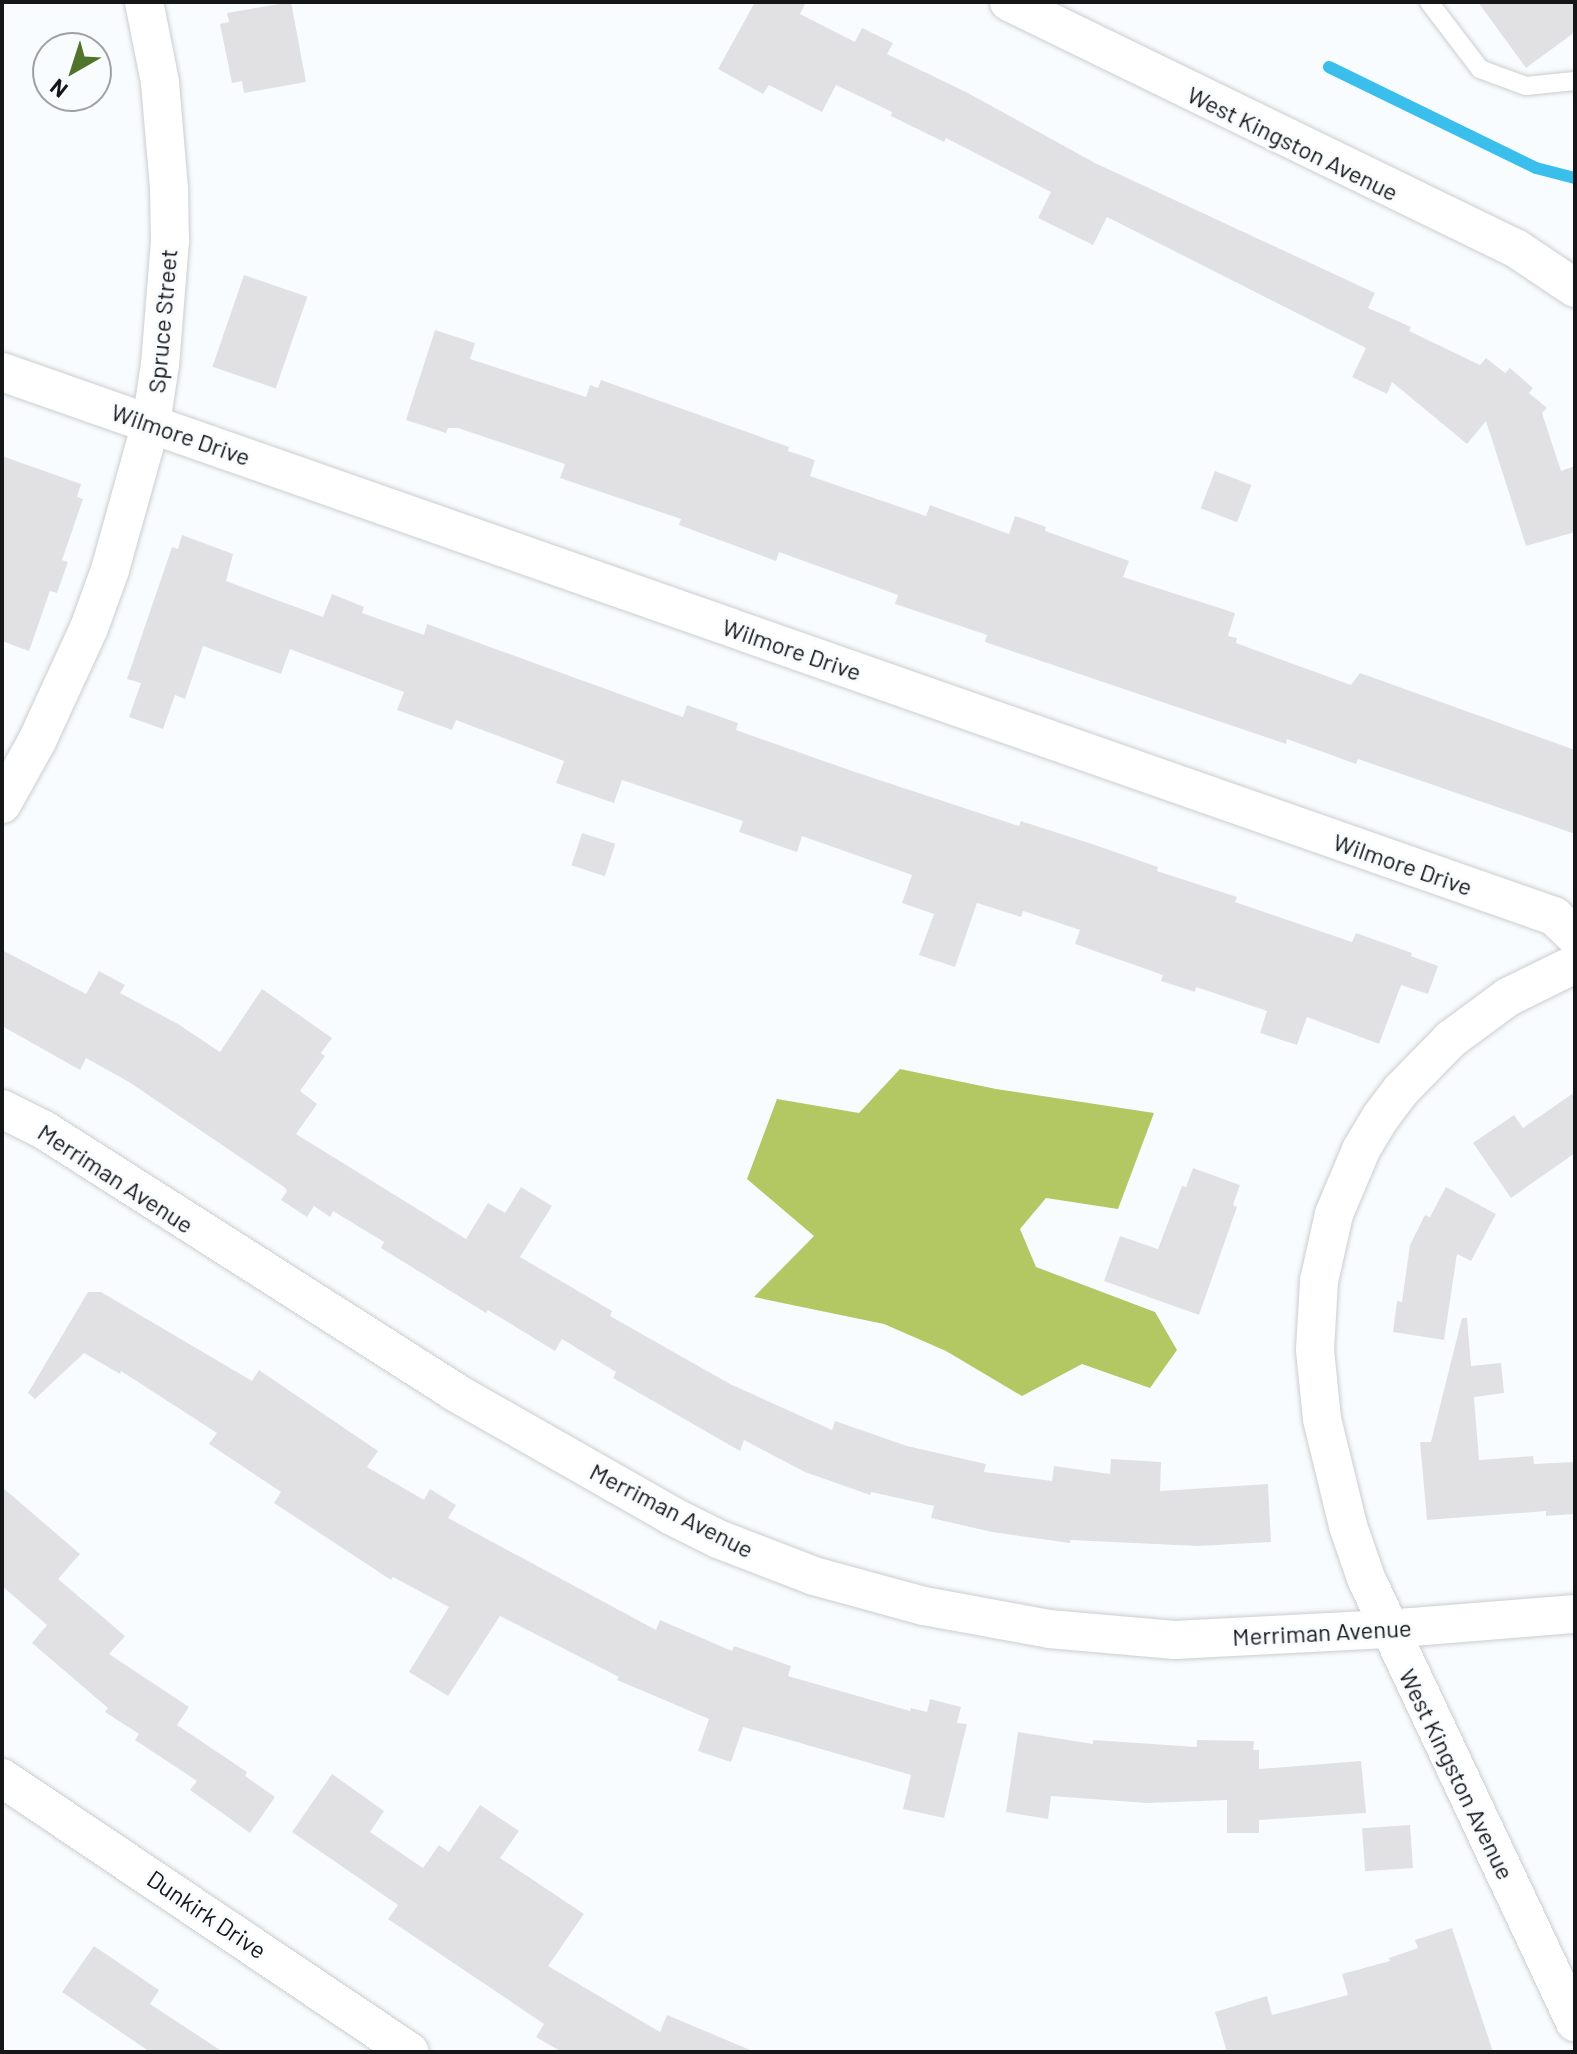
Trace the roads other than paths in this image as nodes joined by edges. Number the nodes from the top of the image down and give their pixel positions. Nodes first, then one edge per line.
1 (144, 2) edge
2 (1009, 2) edge
3 (1429, 2) edge
4 (1575, 81) edge
5 (1575, 288) edge
6 (2, 372) edge
7 (151, 423) junction
8 (2, 804) edge
9 (1575, 936) edge
10 (1575, 964) edge
11 (2, 1109) edge
12 (1575, 1614) edge
13 (1387, 1629) junction
14 (2, 1778) edge
15 (1575, 2022) edge
16 (410, 2052) edge

1 - 7 street, Spruce Street
2 - 5 street, West Kingston Avenue
3 - 4 lane
6 - 7 street, Wilmore Drive
7 - 8 street, Spruce Street
7 - 9 street, Wilmore Drive
10 - 13 street, West Kingston Avenue
11 - 13 street, Merriman Avenue
12 - 13 street, Merriman Avenue
13 - 15 street, West Kingston Avenue
14 - 16 street, Dunkirk Drive

